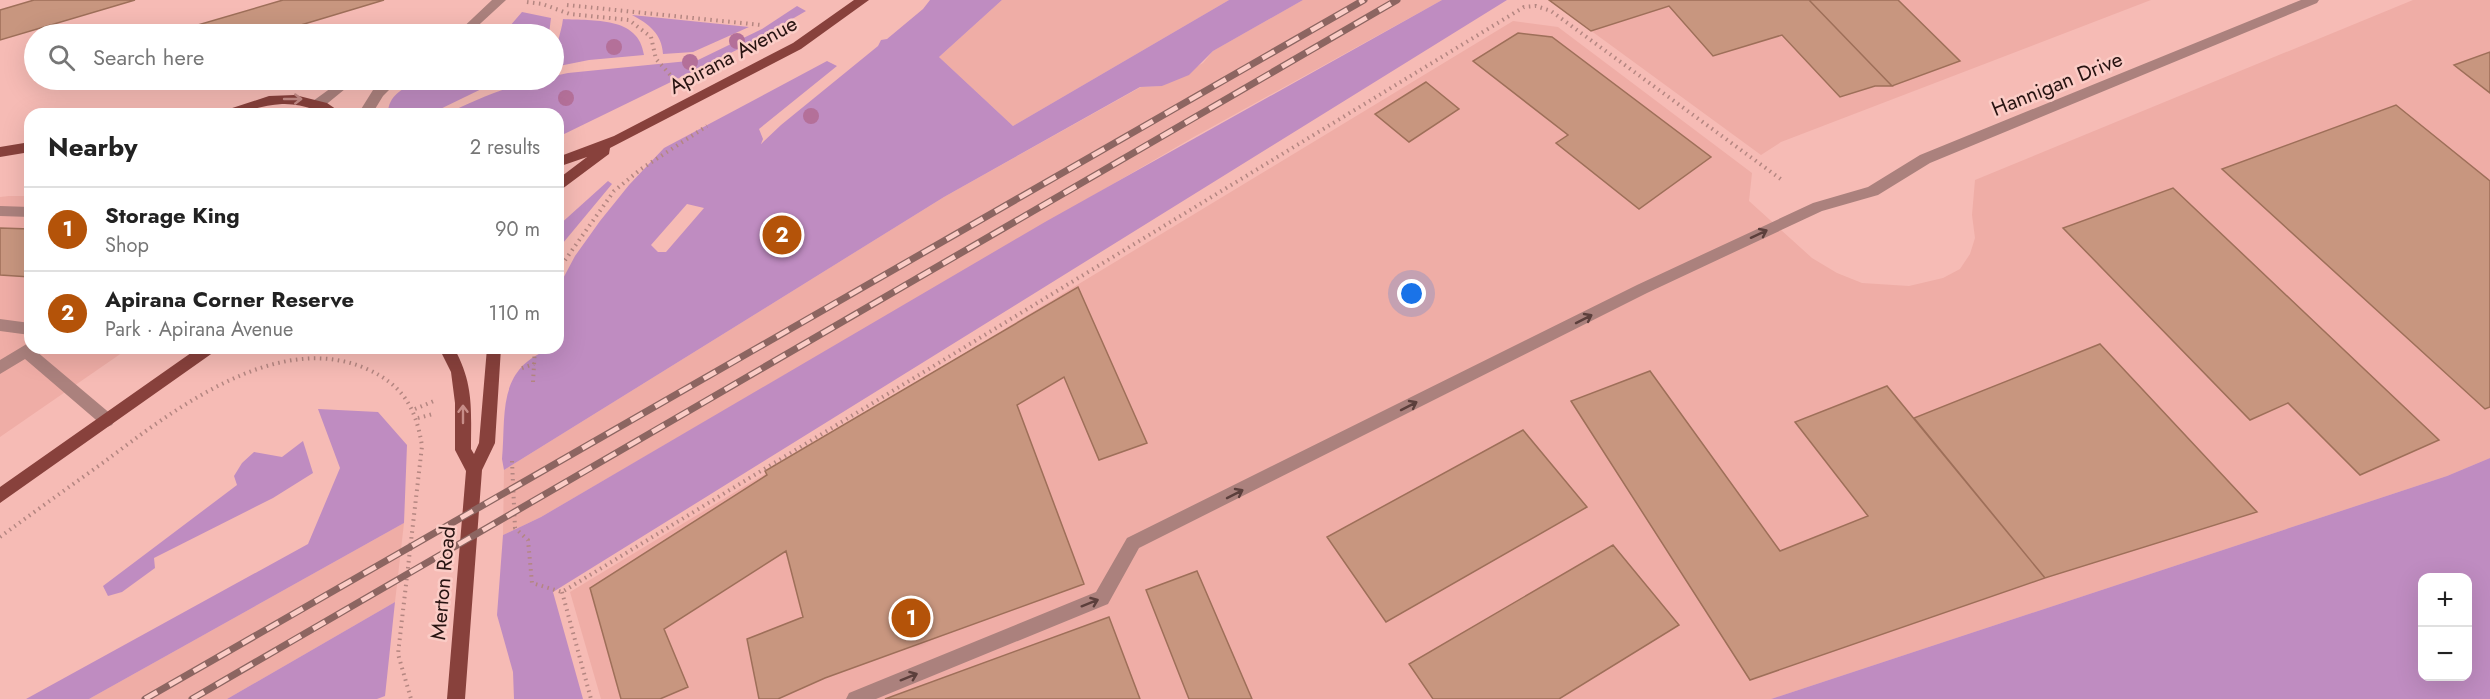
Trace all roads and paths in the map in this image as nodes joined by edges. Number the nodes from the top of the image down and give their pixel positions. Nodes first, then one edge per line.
1 (500, 0) edge
2 (548, 0) edge
3 (863, 0) edge
4 (2313, 0) edge
5 (528, 2) dead end
6 (567, 5) dead end
7 (548, 6) junction
8 (473, 24) edge
9 (761, 25) dead end
10 (676, 82) dead end
11 (338, 90) edge
12 (381, 90) edge
13 (249, 108) edge
14 (314, 108) edge
15 (316, 108) edge
16 (369, 108) edge
17 (619, 139) junction
18 (24, 148) edge
19 (0, 152) edge
20 (564, 160) edge
21 (641, 169) dead end
22 (1782, 180) dead end
23 (564, 182) edge
24 (0, 211) edge
25 (24, 212) edge
26 (564, 261) edge
27 (0, 325) edge
28 (24, 328) edge
29 (24, 352) edge
30 (34, 354) edge
31 (200, 354) edge
32 (450, 354) edge
33 (494, 354) edge
34 (535, 354) edge
35 (0, 368) edge
36 (533, 382) dead end
37 (439, 398) dead end
38 (415, 409) junction
39 (440, 412) dead end
40 (418, 418) junction
41 (107, 420) junction
42 (508, 453) dead end
43 (474, 470) junction
44 (0, 496) edge
45 (0, 537) edge
46 (562, 592) junction
47 (411, 699) edge
48 (456, 699) edge
49 (591, 699) edge
50 (855, 699) edge

1 - 8 street
2 - 7 path
3 - 17 main road, Apirana Avenue
50 -> 4 street, Hannigan Drive
5 - 7 path
6 - 9 path
7 - 10 path
11 - 15 street
12 - 16 street
13 -> 14 main road
17 - 20 main road, Apirana Avenue
17 - 23 main road, Apirana Avenue
18 - 19 main road
21 - 26 path
22 - 46 path
24 - 25 street
27 - 28 street
29 - 35 street
30 - 41 street
31 - 41 main road
43 -> 32 main road, Merton Road
33 - 43 main road, Merton Road
34 - 36 path
37 - 38 path
38 - 40 path
38 - 45 path
39 - 40 path
40 - 47 path
41 - 44 main road
42 - 46 path
43 - 48 main road, Merton Road
46 - 49 path

